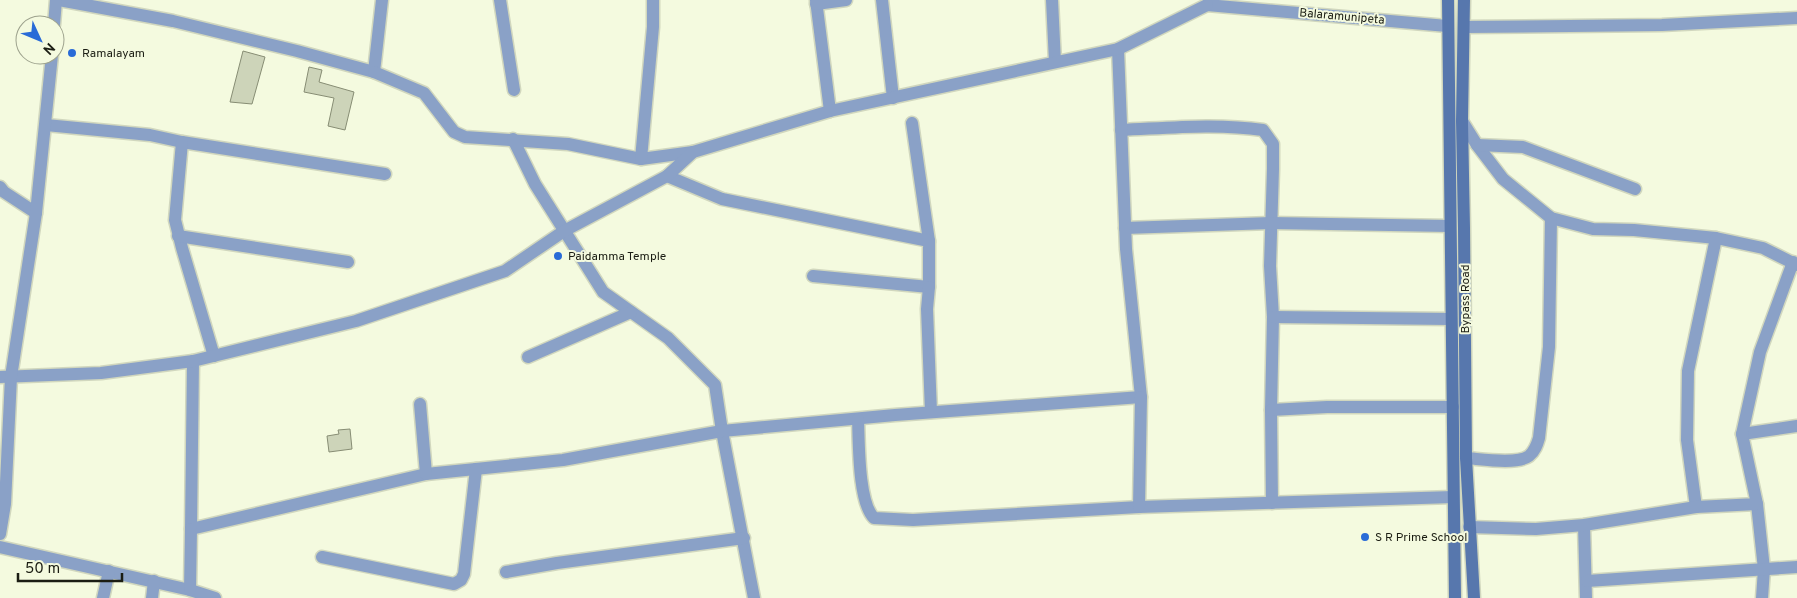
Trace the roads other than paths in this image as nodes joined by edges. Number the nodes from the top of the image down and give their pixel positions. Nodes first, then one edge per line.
1 (57, 0) edge
2 (382, 0) edge
3 (500, 0) edge
4 (652, 0) edge
5 (846, 0) edge
6 (882, 0) edge
7 (1052, 0) edge
8 (1448, 0) edge
9 (1464, 0) edge
10 (816, 2) edge
11 (1207, 2) edge
12 (55, 15) edge
13 (1797, 18) edge
14 (1447, 26) junction
15 (1465, 27) junction
16 (1118, 49) junction
17 (1054, 62) junction
18 (51, 65) edge
19 (374, 72) junction
20 (514, 90) dead end
21 (893, 98) junction
22 (830, 111) junction
23 (1462, 121) junction
24 (912, 124) dead end
25 (46, 125) junction
26 (1121, 130) junction
27 (513, 139) junction
28 (182, 142) junction
29 (1477, 145) junction
30 (693, 152) junction
31 (641, 159) junction
32 (385, 174) dead end
33 (667, 176) junction
34 (0, 187) edge
35 (1635, 189) dead end
36 (36, 212) junction
37 (1551, 218) junction
38 (1271, 223) junction
39 (1450, 226) junction
40 (1125, 228) junction
41 (564, 231) junction
42 (178, 236) junction
43 (1716, 238) junction
44 (929, 241) junction
45 (348, 262) dead end
46 (1795, 263) edge
47 (813, 276) dead end
48 (929, 287) junction
49 (630, 312) junction
50 (1273, 317) junction
51 (1451, 319) junction
52 (214, 356) junction
53 (528, 356) dead end
54 (193, 361) junction
55 (6, 377) edge
56 (1141, 397) junction
57 (420, 404) dead end
58 (1453, 407) junction
59 (1271, 410) junction
60 (931, 412) junction
61 (858, 419) junction
62 (1797, 426) edge
63 (722, 431) junction
64 (1742, 434) junction
65 (1466, 458) junction
66 (476, 469) junction
67 (426, 474) junction
68 (1453, 497) junction
69 (1272, 503) junction
70 (1758, 504) junction
71 (1139, 507) junction
72 (1696, 507) junction
73 (1584, 525) junction
74 (1469, 527) junction
75 (192, 529) junction
76 (0, 534) edge
77 (744, 538) junction
78 (0, 546) edge
79 (322, 557) dead end
80 (1797, 567) edge
81 (1764, 569) junction
82 (109, 571) junction
83 (506, 572) dead end
84 (154, 581) junction
85 (1586, 581) junction
86 (190, 590) junction
87 (103, 598) edge
88 (152, 598) edge
89 (215, 598) edge
90 (754, 598) edge
91 (1455, 598) edge
92 (1474, 598) edge
93 (1586, 598) edge
94 (1762, 598) edge

1 - 12 street
1 - 19 street
2 - 19 street
3 - 20 street
4 - 31 street
5 - 10 street
6 - 21 street
7 - 17 street
8 - 14 main road, Bypass Road
9 - 15 main road, Bypass Road
10 - 22 street
11 - 14 street, Balaramunipeta
11 - 16 street
13 - 15 street
14 - 39 main road, Bypass Road
15 - 23 main road, Bypass Road
16 - 17 street
16 - 26 street
17 - 21 street
18 - 25 street
19 - 27 street
21 - 22 street
22 - 30 street
23 - 29 street
23 - 65 main road, Bypass Road
24 - 44 street
25 - 28 street
25 - 36 street
26 - 38 street
26 - 40 street
27 - 31 street
27 - 41 street
28 - 32 street
28 - 42 street
29 - 35 street
29 - 37 street
30 - 31 street
30 - 33 street
33 - 41 street
33 - 44 street
34 - 36 street
36 - 55 street
37 - 43 street
37 - 65 street
38 - 39 street
38 - 40 street
38 - 50 street
39 - 51 main road, Bypass Road
40 - 56 street
41 - 49 street
41 - 52 street
42 - 45 street
42 - 52 street
43 - 46 street
43 - 72 street
44 - 48 street
46 - 64 street
47 - 48 street
48 - 60 street
49 - 53 street
49 - 63 street
50 - 51 street
50 - 59 street
51 - 58 main road, Bypass Road
52 - 54 street
54 - 55 street
54 - 75 street
55 - 76 street
56 - 60 street
56 - 71 street
57 - 67 street
58 - 59 street
58 - 68 main road, Bypass Road
59 - 69 street
60 - 61 street
61 - 63 street
61 - 71 street
62 - 64 street
63 - 66 street
63 - 77 street
64 - 70 street
65 - 74 main road, Bypass Road
66 - 67 street
66 - 79 street
67 - 75 street
68 - 69 street
68 - 91 main road, Bypass Road
69 - 71 street
70 - 72 street
70 - 81 street
72 - 73 street
73 - 74 street
73 - 85 street
74 - 92 main road, Bypass Road
75 - 86 street
77 - 83 street
77 - 90 street
78 - 82 street
80 - 81 street
81 - 85 street
81 - 94 street
82 - 84 street
82 - 87 street
84 - 86 street
84 - 88 street
85 - 93 street
86 - 89 street

